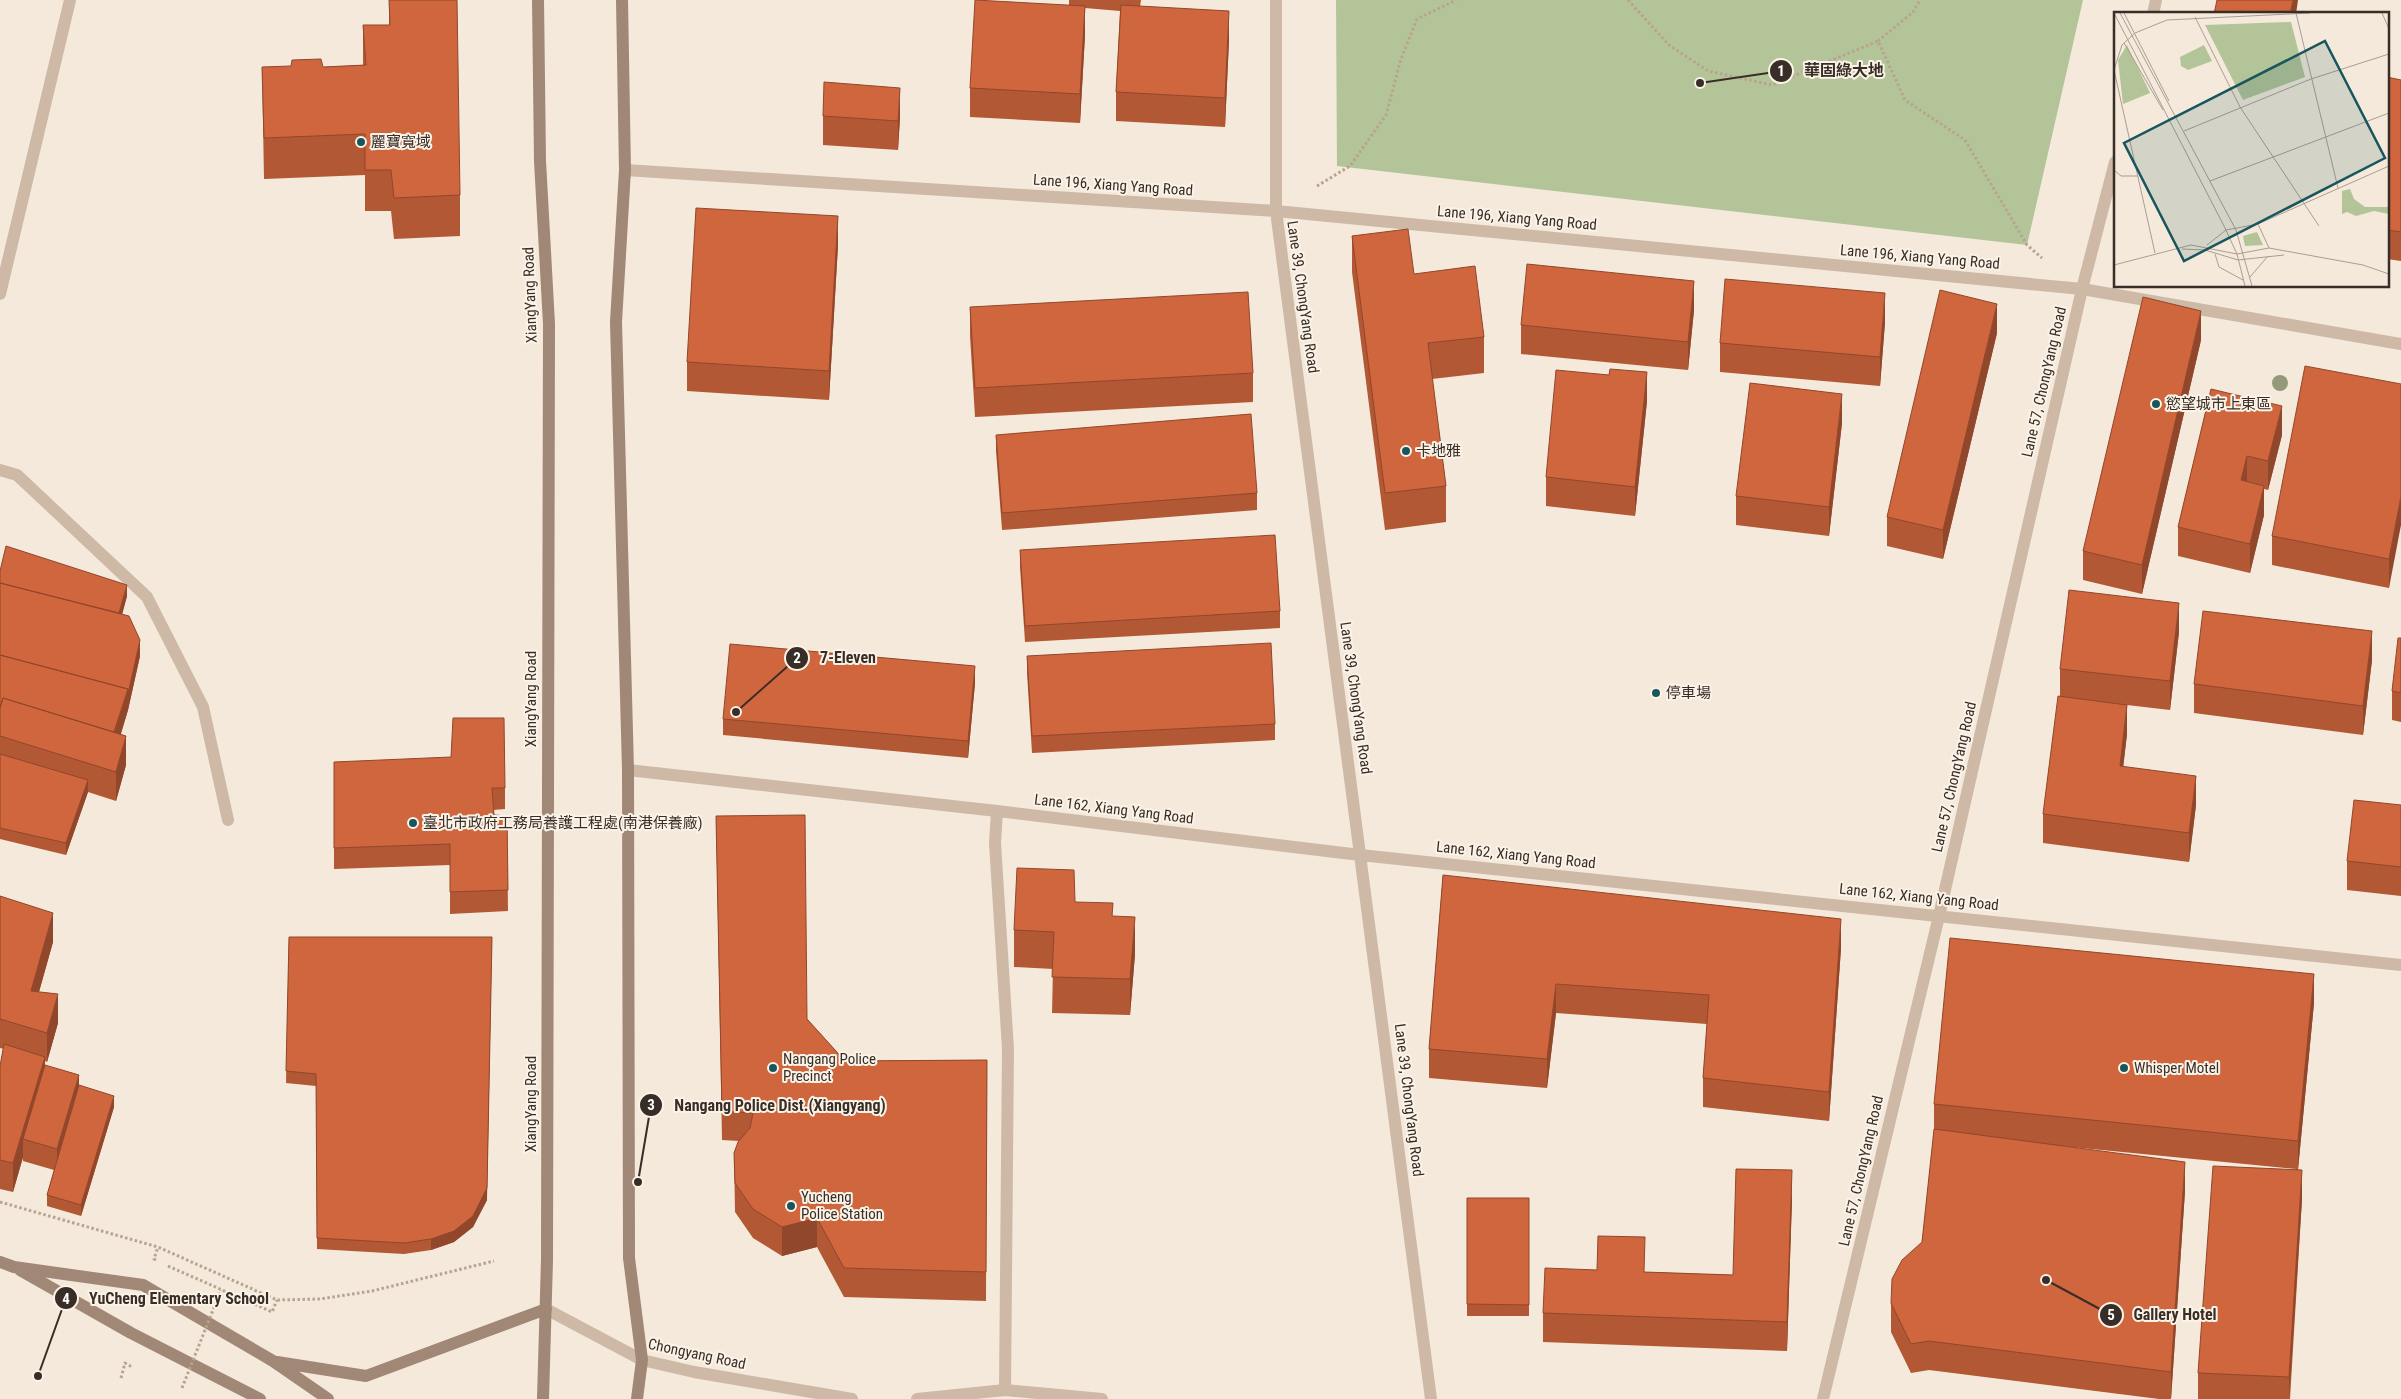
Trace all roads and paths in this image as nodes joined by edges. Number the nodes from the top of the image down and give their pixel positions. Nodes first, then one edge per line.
1 (70, 0) edge
2 (538, 0) edge
3 (622, 0) edge
4 (1276, 0) edge
5 (1456, 0) edge
6 (1628, 0) edge
7 (1920, 0) edge
8 (1878, 42) junction
9 (2114, 166) edge
10 (625, 170) junction
11 (1276, 211) junction
12 (2044, 259) dead end
13 (2082, 289) junction
14 (0, 294) edge
15 (2401, 344) edge
16 (0, 470) edge
17 (628, 770) junction
18 (997, 811) junction
19 (228, 820) dead end
20 (1360, 854) junction
21 (1939, 916) junction
22 (2401, 965) edge
23 (0, 1202) edge
24 (158, 1247) junction
25 (494, 1261) dead end
26 (0, 1262) edge
27 (14, 1267) junction
28 (221, 1290) junction
29 (277, 1300) junction
30 (546, 1309) junction
31 (642, 1360) junction
32 (273, 1361) junction
33 (125, 1363) dead end
34 (121, 1378) dead end
35 (182, 1388) dead end
36 (1005, 1390) junction
37 (260, 1399) edge
38 (328, 1399) edge
39 (543, 1399) edge
40 (637, 1399) edge
41 (852, 1399) edge
42 (917, 1399) edge
43 (1102, 1399) edge
44 (1431, 1399) edge
45 (1823, 1399) edge

1 - 14 street
2 - 30 main road, XiangYang Road
3 - 10 main road
4 - 11 street, Lane 39, ChongYang Road
5 - 11 path
6 - 8 path
7 - 8 path
8 - 12 path
9 - 13 street, Lane 57, ChongYang Road
10 - 11 street, Lane 196, Xiang Yang Road
10 - 17 main road
11 - 13 street, Lane 196, Xiang Yang Road
11 - 20 street, Lane 39, ChongYang Road
13 - 15 street, Lane 196, Xiang Yang Road
13 - 21 street, Lane 57, ChongYang Road
16 - 19 street
17 - 18 street, Lane 162, Xiang Yang Road
17 - 31 main road
18 - 20 street, Lane 162, Xiang Yang Road
18 - 36 street
20 - 21 street, Lane 162, Xiang Yang Road
20 - 44 street, Lane 39, ChongYang Road
21 - 22 street, Lane 162, Xiang Yang Road
21 - 45 street, Lane 57, ChongYang Road
23 - 24 path
24 - 28 path
24 - 29 path
25 - 29 path
26 - 27 main road
27 - 32 main road
27 - 37 main road
28 - 29 path
28 - 35 path, bridge
30 - 31 street, Chongyang Road
30 - 32 main road
30 - 39 main road, XiangYang Road
31 - 40 main road
31 - 41 street, Chongyang Road
32 - 38 main road
33 - 34 path
36 - 42 street
36 - 43 street

